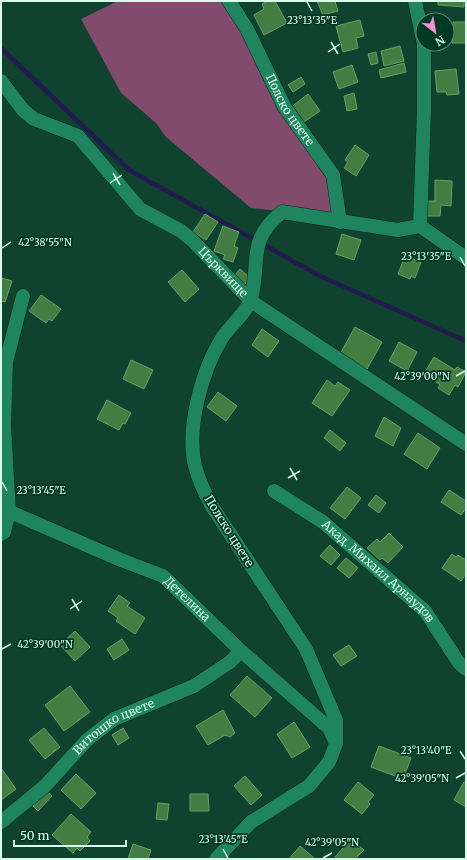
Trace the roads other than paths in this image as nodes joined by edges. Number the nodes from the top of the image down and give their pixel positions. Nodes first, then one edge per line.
1 (229, 1) edge
2 (415, 1) edge
3 (417, 12) edge
4 (424, 52) edge
5 (1, 81) edge
6 (340, 222) junction
7 (420, 226) junction
8 (466, 258) edge
9 (24, 296) dead end
10 (251, 301) junction
11 (466, 444) edge
12 (274, 490) dead end
13 (5, 510) edge
14 (1, 534) edge
15 (241, 651) junction
16 (466, 669) edge
17 (336, 744) junction
18 (1, 822) edge
19 (216, 859) edge

1 - 6 street, Полско цвете
2 - 3 street
4 - 7 street
5 - 10 street, Църквище
6 - 7 street
6 - 10 street
7 - 8 street
9 - 13 street
10 - 11 street, Църквище
10 - 17 street, Полско цвете
12 - 16 street, Акад. Михаил Арнаудов
13 - 14 street
13 - 15 street, Детелина
15 - 17 street, Детелина
15 - 18 street, Витошко цвете
17 - 19 street, Полско цвете

